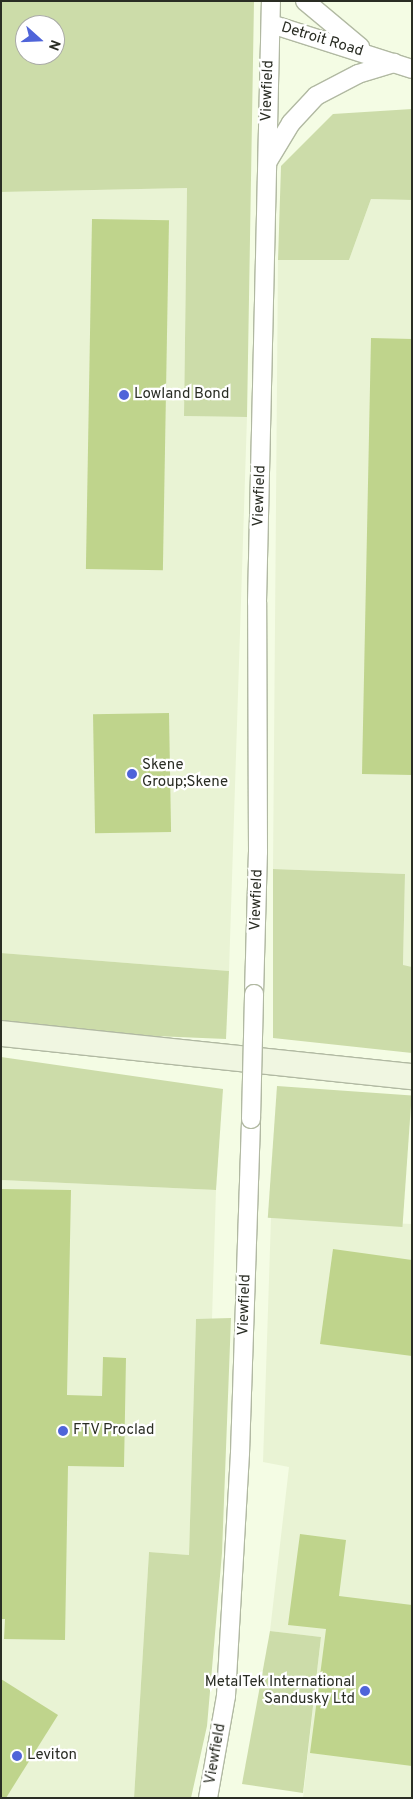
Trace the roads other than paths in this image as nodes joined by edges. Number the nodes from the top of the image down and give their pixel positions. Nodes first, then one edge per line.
1 (271, 1) edge
2 (305, 1) edge
3 (271, 24) junction
4 (373, 56) junction
5 (394, 63) junction
6 (412, 69) edge
7 (266, 166) junction
8 (1, 1033) edge
9 (412, 1076) edge
10 (208, 1798) edge

1 - 3 street, Viewfield
2 - 4 street, Detroit Road
3 - 4 street, Detroit Road
3 - 7 street, Viewfield
4 - 5 street, Detroit Road
5 - 6 street, Detroit Road
5 - 7 street, Detroit Road
7 - 10 street, Viewfield, bridge
8 - 9 main road

